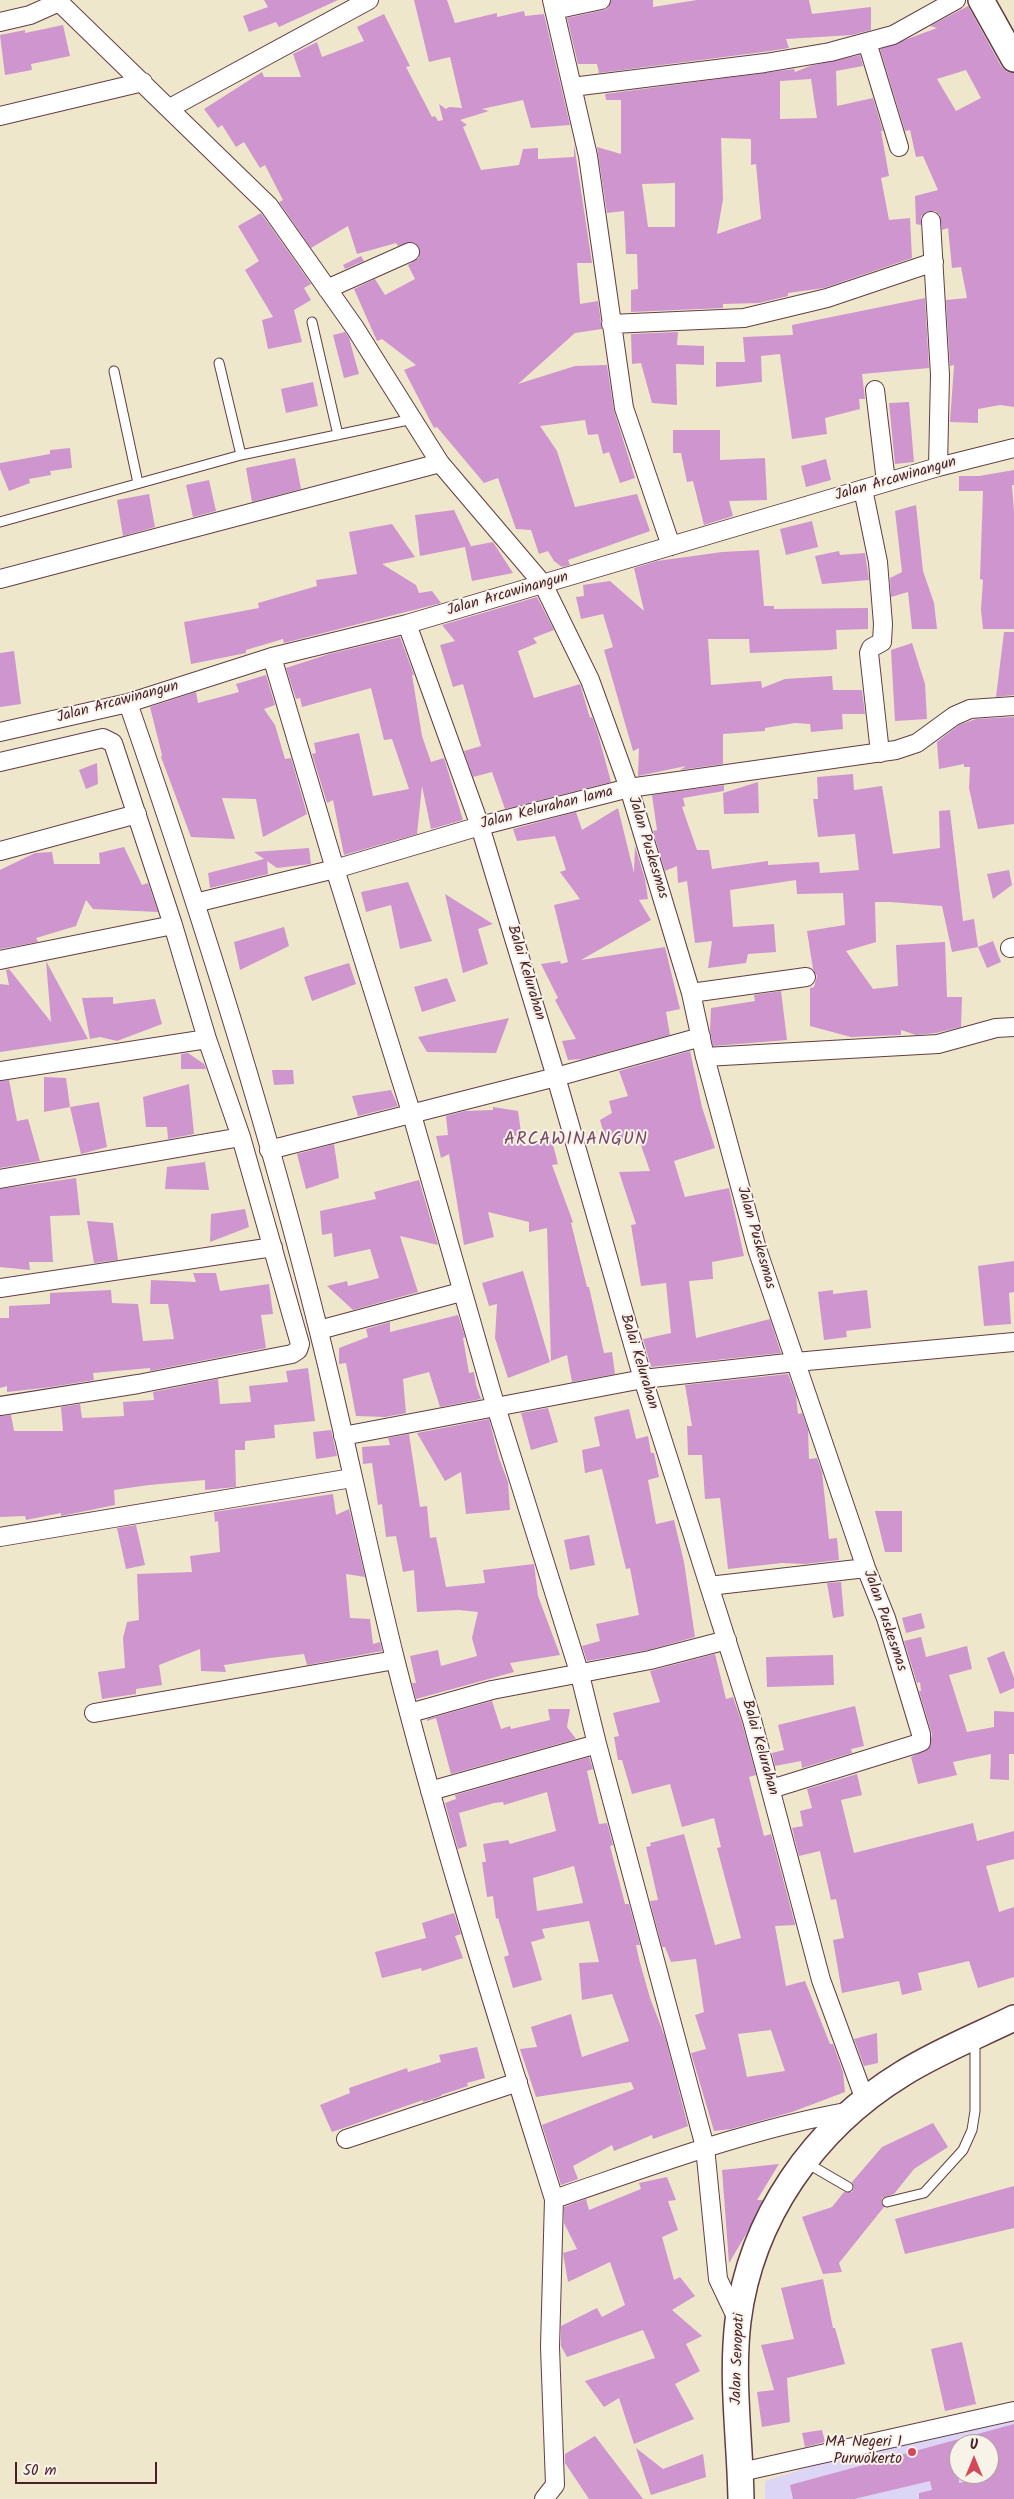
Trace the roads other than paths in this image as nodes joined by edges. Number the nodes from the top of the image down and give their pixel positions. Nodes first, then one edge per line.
1 (369, 0) edge
2 (601, 0) edge
3 (956, 0) edge
4 (981, 0) edge
5 (60, 1) edge
6 (553, 5) edge
7 (0, 22) edge
8 (867, 42) junction
9 (1014, 59) edge
10 (143, 82) junction
11 (572, 87) junction
12 (170, 108) junction
13 (0, 116) edge
14 (899, 147) dead end
15 (931, 221) dead end
16 (410, 252) dead end
17 (934, 262) junction
18 (327, 289) junction
19 (312, 322) dead end
20 (611, 324) junction
21 (219, 363) dead end
22 (114, 371) dead end
23 (875, 390) dead end
24 (413, 419) junction
25 (338, 435) junction
26 (1014, 448) edge
27 (241, 455) junction
28 (440, 463) junction
29 (938, 467) junction
30 (886, 482) junction
31 (138, 483) junction
32 (863, 489) junction
33 (0, 522) edge
34 (671, 546) junction
35 (0, 579) edge
36 (544, 584) junction
37 (407, 624) junction
38 (272, 657) junction
39 (128, 703) junction
40 (1014, 706) edge
41 (0, 732) edge
42 (880, 753) junction
43 (0, 762) edge
44 (629, 788) junction
45 (137, 814) junction
46 (480, 826) junction
47 (0, 851) edge
48 (335, 869) junction
49 (195, 903) junction
50 (173, 924) junction
51 (0, 960) edge
52 (806, 977) dead end
53 (691, 994) junction
54 (1014, 1027) edge
55 (701, 1037) junction
56 (207, 1039) junction
57 (705, 1057) junction
58 (0, 1071) edge
59 (556, 1077) junction
60 (412, 1115) junction
61 (241, 1137) junction
62 (269, 1150) junction
63 (0, 1178) edge
64 (274, 1247) junction
65 (0, 1288) edge
66 (461, 1292) junction
67 (319, 1330) junction
68 (1014, 1342) edge
69 (796, 1362) junction
70 (643, 1379) junction
71 (0, 1406) edge
72 (496, 1406) junction
73 (343, 1436) junction
74 (352, 1478) junction
75 (0, 1537) edge
76 (866, 1568) junction
77 (709, 1586) junction
78 (727, 1640) junction
79 (395, 1660) junction
80 (580, 1674) junction
81 (94, 1713) dead end
82 (410, 1713) junction
83 (597, 1744) junction
84 (771, 1789) junction
85 (430, 1791) junction
86 (1014, 2018) edge
87 (975, 2037) junction
88 (518, 2082) junction
89 (858, 2105) junction
90 (346, 2139) dead end
91 (705, 2147) junction
92 (803, 2161) junction
93 (848, 2188) dead end
94 (554, 2199) junction
95 (887, 2202) dead end
96 (738, 2321) junction
97 (1014, 2411) edge
98 (741, 2472) junction
99 (544, 2499) edge
100 (741, 2499) edge

1 - 12 street
2 - 6 street
3 - 8 street
4 - 9 main road
5 - 7 street
5 - 10 street, Jalan Puskesmas
6 - 11 street
8 - 11 street
8 - 14 street
10 - 12 street, Jalan Puskesmas
10 - 13 street
11 - 20 street
12 - 18 street, Jalan Puskesmas
15 - 17 street
16 - 18 street
17 - 20 street
17 - 29 street
18 - 24 street, Jalan Puskesmas
19 - 25 lane
20 - 34 street
21 - 27 lane
22 - 31 lane
23 - 30 street
24 - 25 lane
24 - 28 street, Jalan Puskesmas
25 - 27 lane
26 - 29 street, Jalan Arcawinangun
27 - 31 lane
28 - 35 street
28 - 36 street, Jalan Puskesmas
29 - 30 street, Jalan Arcawinangun
30 - 32 street, Jalan Arcawinangun
31 - 33 lane
32 - 34 street, Jalan Arcawinangun
32 - 42 street
34 - 36 street, Jalan Arcawinangun
36 - 37 street, Jalan Arcawinangun
36 - 44 street, Jalan Puskesmas
37 - 38 street, Jalan Arcawinangun
37 - 46 street, Balai Kelurahan
38 - 39 street, Jalan Arcawinangun
38 - 48 street
39 - 41 street, Jalan Arcawinangun
39 - 49 street
40 - 42 street, Jalan Kelurahan lama
42 - 44 street, Jalan Kelurahan lama
43 - 45 street
44 - 46 street, Jalan Kelurahan lama
44 - 53 street, Jalan Puskesmas
45 - 47 street
45 - 50 street
46 - 48 street, Jalan Kelurahan lama
46 - 59 street, Balai Kelurahan
48 - 49 street, Jalan Kelurahan lama
48 - 60 street
49 - 62 street
50 - 51 street
50 - 56 street
52 - 53 street
53 - 55 street, Jalan Puskesmas
54 - 57 street
55 - 57 street, Jalan Puskesmas
55 - 59 street
56 - 58 street
56 - 61 street
57 - 69 street, Jalan Puskesmas
59 - 60 street
59 - 70 street, Balai Kelurahan
60 - 62 street
60 - 66 street
61 - 63 street
61 - 64 street
62 - 67 street
64 - 65 street
64 - 71 street
66 - 67 street
66 - 72 street
67 - 73 street
68 - 69 street
69 - 70 street
69 - 76 street, Jalan Puskesmas
70 - 72 street
70 - 77 street, Balai Kelurahan
72 - 73 street
72 - 80 street
73 - 74 street
74 - 75 street
74 - 79 street
76 - 77 street
76 - 84 street, Jalan Puskesmas
77 - 78 street, Balai Kelurahan
78 - 80 street
78 - 84 street, Balai Kelurahan
79 - 81 street
79 - 82 street
80 - 82 street
80 - 83 street
82 - 85 street
83 - 85 street
83 - 91 street
84 - 89 street, Balai Kelurahan
85 - 88 street
86 - 87 main road, Jalan Senopati
87 - 89 main road, Jalan Senopati
87 - 95 lane
88 - 90 street
88 - 94 street
89 - 91 street
89 - 92 main road, Jalan Senopati
91 - 94 street
91 - 96 street
92 - 93 lane
92 - 96 main road, Jalan Senopati
94 - 99 street
96 - 98 main road, Jalan Senopati
97 - 98 street
98 - 100 main road, Jalan Senopati

